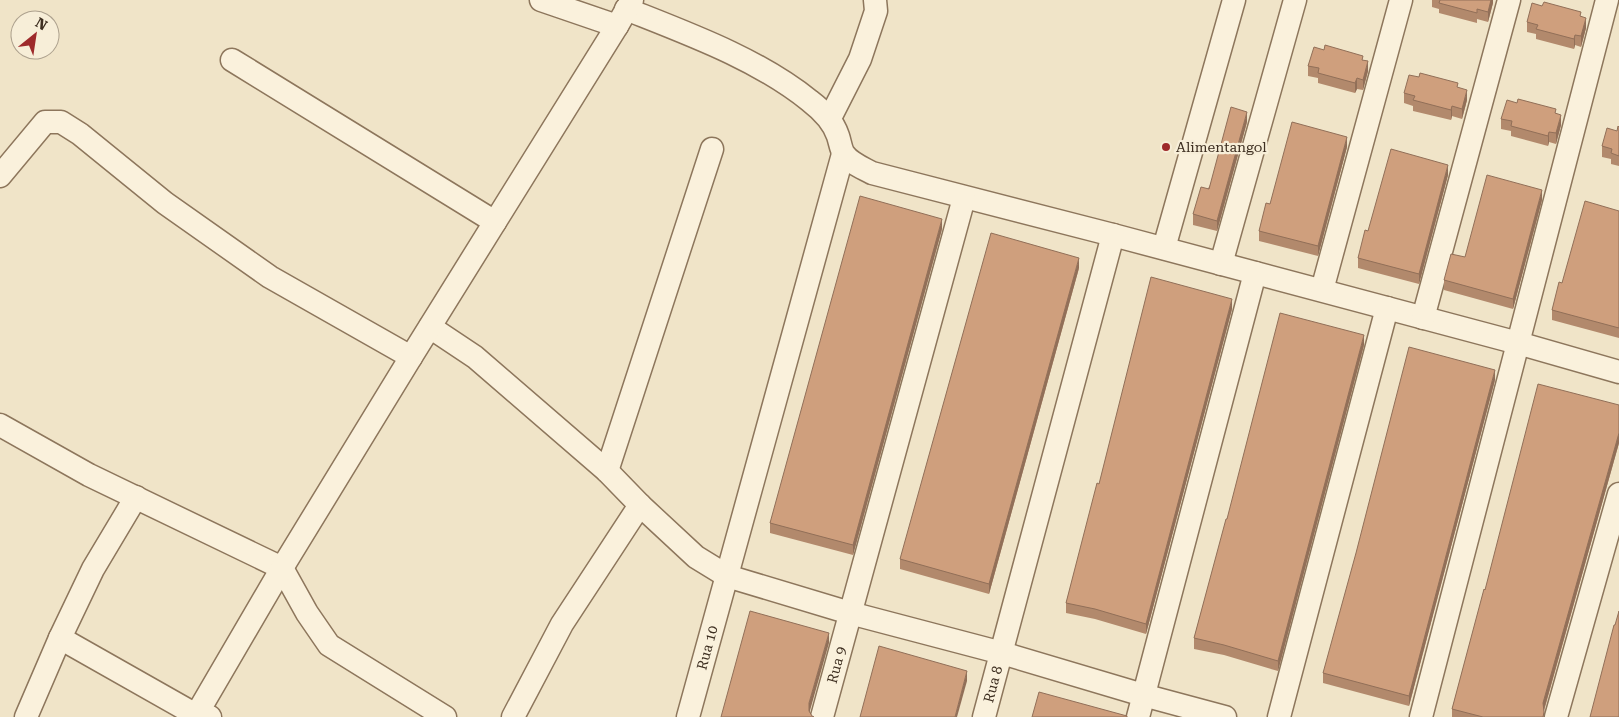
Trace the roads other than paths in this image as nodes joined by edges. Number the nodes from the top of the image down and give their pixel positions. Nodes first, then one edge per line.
1 (541, 0) edge
2 (876, 0) edge
3 (1234, 0) edge
4 (1296, 0) edge
5 (1401, 0) edge
6 (1509, 0) edge
7 (1607, 0) edge
8 (625, 12) edge
9 (232, 60) dead end
10 (830, 118) junction
11 (712, 148) dead end
12 (843, 154) junction
13 (0, 176) edge
14 (964, 198) junction
15 (495, 222) junction
16 (1114, 235) junction
17 (1164, 248) junction
18 (1221, 264) junction
19 (1255, 273) junction
20 (1322, 290) junction
21 (1387, 308) junction
22 (1423, 318) junction
23 (430, 327) junction
24 (1518, 343) junction
25 (411, 358) junction
26 (1618, 368) edge
27 (0, 425) edge
28 (607, 471) junction
29 (1619, 494) edge
30 (136, 497) junction
31 (640, 505) junction
32 (282, 568) junction
33 (727, 576) junction
34 (850, 613) junction
35 (60, 638) junction
36 (1002, 653) junction
37 (1144, 695) junction
38 (201, 716) edge
39 (26, 717) edge
40 (445, 717) edge
41 (513, 717) edge
42 (688, 717) edge
43 (822, 717) edge
44 (984, 717) edge
45 (1138, 717) edge
46 (1225, 717) edge
47 (1279, 717) edge
48 (1421, 717) edge
49 (1556, 717) edge

1 - 8 street
2 - 10 street
3 - 17 street
4 - 18 street
5 - 20 street
6 - 22 street
7 - 24 street
8 - 10 street
8 - 15 street
9 - 15 street
10 - 12 street
11 - 28 street
12 - 14 street
12 - 33 street, Rua 10
13 - 25 street
14 - 16 street
14 - 34 street, Rua 9
15 - 23 street
16 - 17 street
16 - 36 street, Rua 8
17 - 18 street
18 - 19 street
19 - 20 street
19 - 37 street
20 - 21 street
21 - 22 street
21 - 47 street
22 - 24 street
23 - 25 street
23 - 28 street
24 - 26 street
24 - 48 street
25 - 32 street
27 - 30 street
28 - 31 street
29 - 49 street
30 - 32 street
30 - 35 street
31 - 33 street
31 - 41 street
32 - 38 street
32 - 40 street
33 - 34 street
33 - 42 street, Rua 10
34 - 36 street
34 - 43 street, Rua 9
35 - 38 street
35 - 39 street
36 - 37 street
36 - 44 street, Rua 8
37 - 45 street
37 - 46 street

